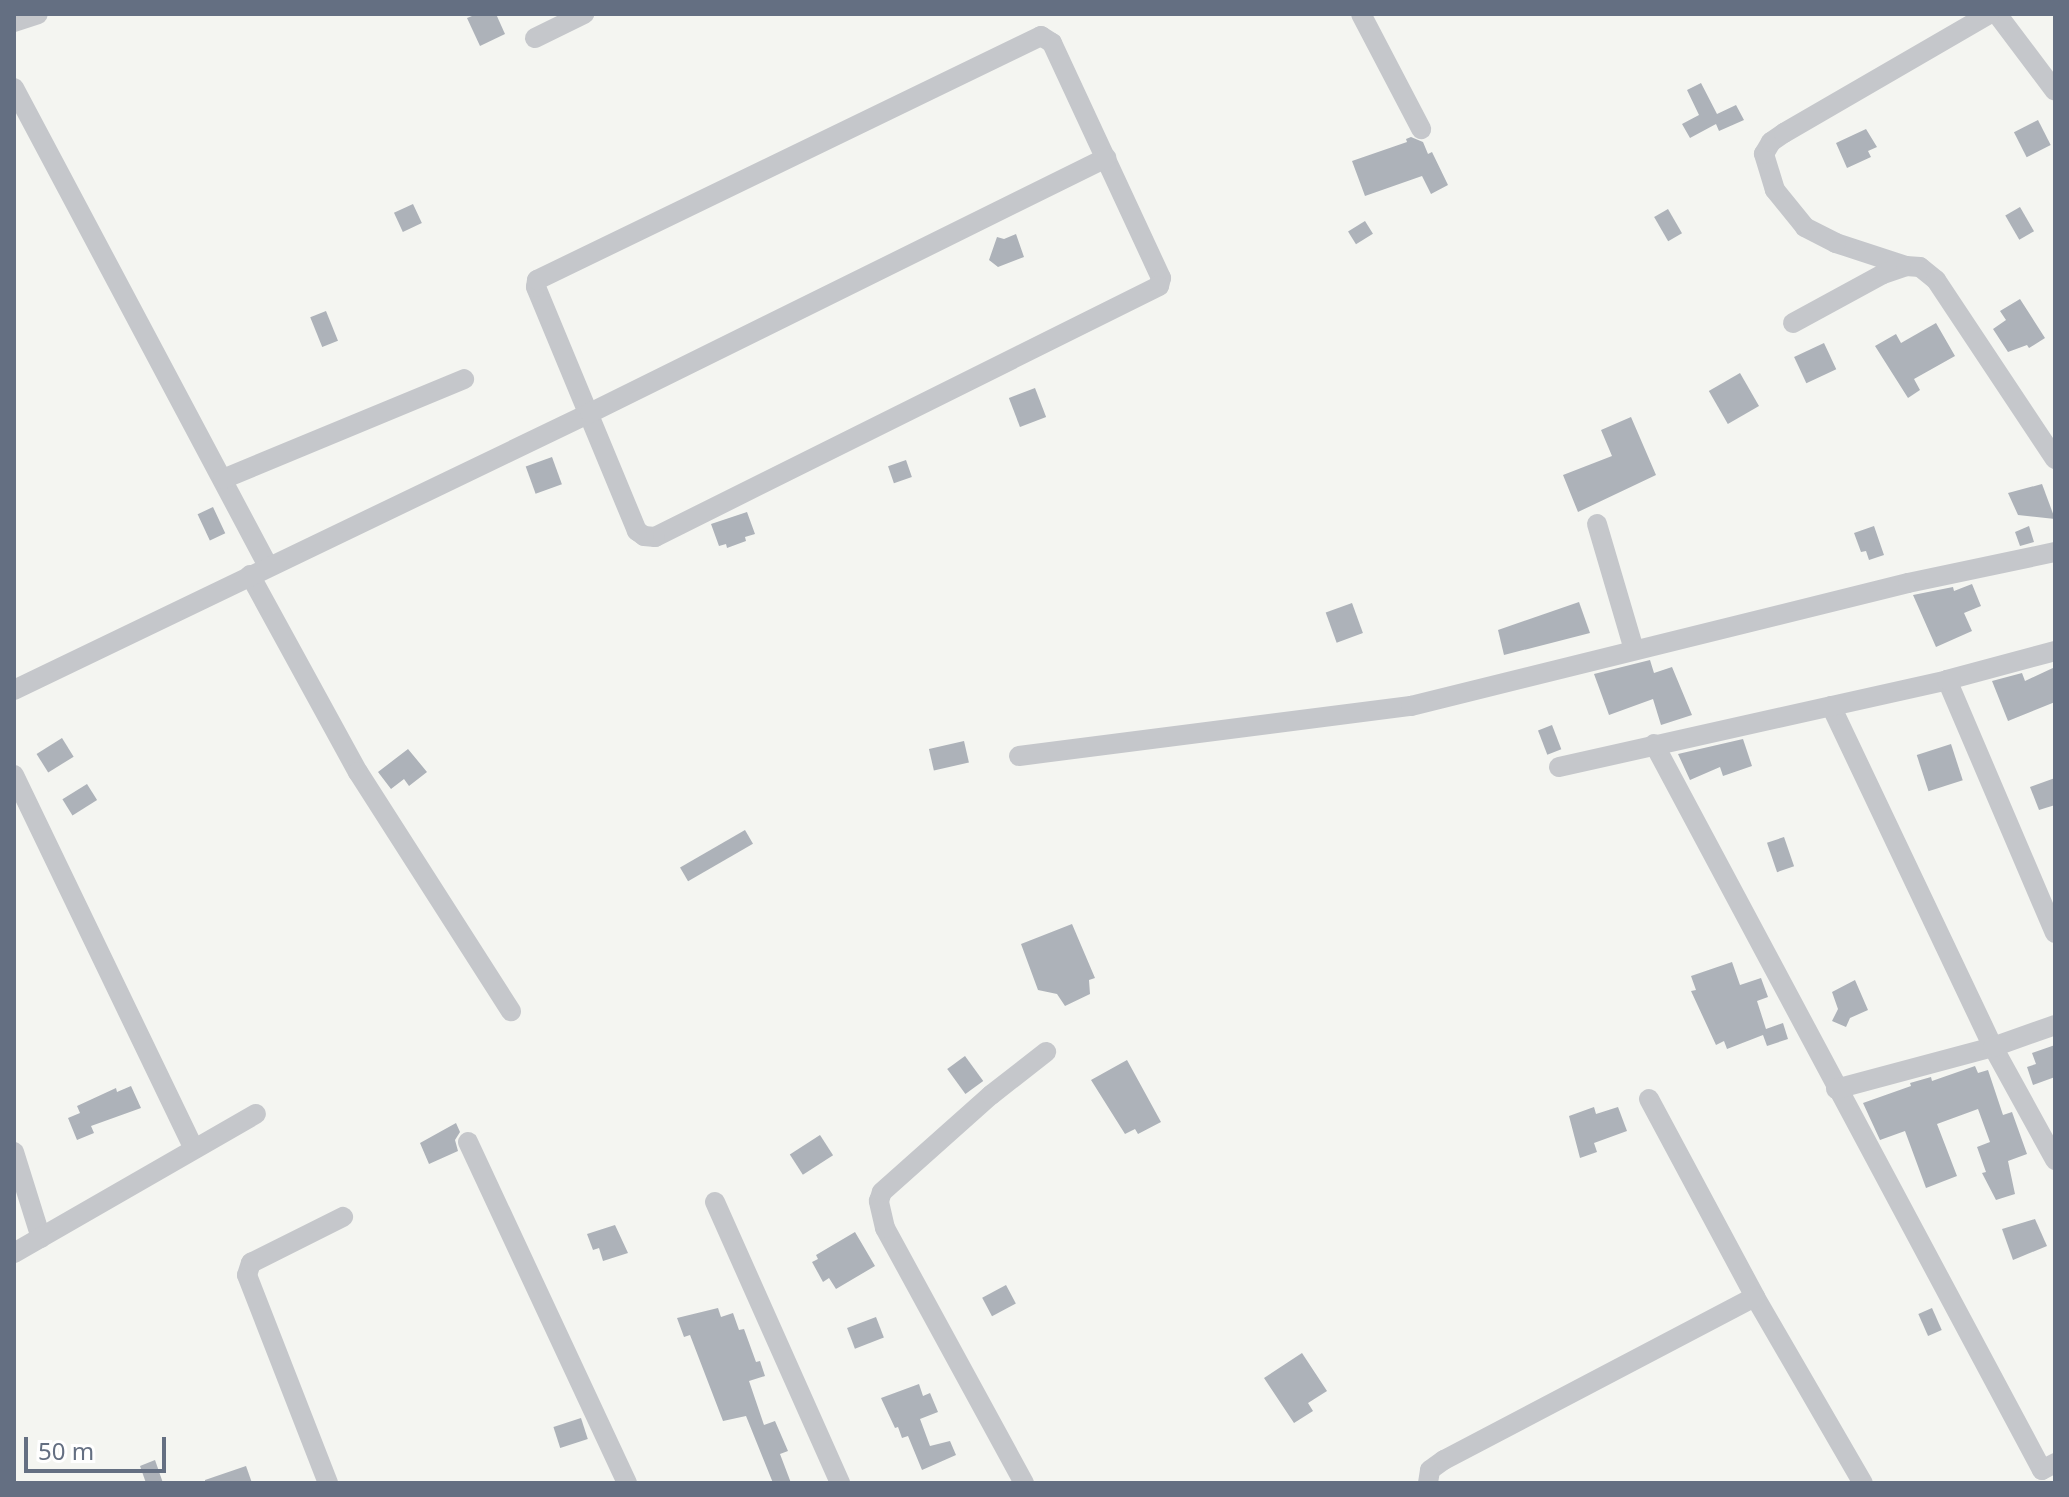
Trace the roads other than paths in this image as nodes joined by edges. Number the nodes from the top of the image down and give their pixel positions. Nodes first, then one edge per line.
1 (38, 14) edge
2 (584, 14) edge
3 (1361, 14) edge
4 (1989, 14) edge
5 (1997, 14) edge
6 (14, 22) edge
7 (535, 38) dead end
8 (14, 88) edge
9 (2055, 91) edge
10 (1421, 129) dead end
11 (1106, 158) junction
12 (1906, 266) junction
13 (1793, 323) dead end
14 (464, 379) dead end
15 (590, 413) junction
16 (2055, 459) edge
17 (223, 479) junction
18 (1597, 524) dead end
19 (2055, 552) edge
20 (259, 570) junction
21 (1634, 650) junction
22 (2055, 651) edge
23 (1947, 680) junction
24 (14, 690) edge
25 (1831, 706) junction
26 (1654, 744) junction
27 (1019, 756) dead end
28 (1559, 767) dead end
29 (14, 775) edge
30 (2053, 925) edge
31 (511, 1011) dead end
32 (2055, 1025) edge
33 (1993, 1047) junction
34 (1046, 1052) dead end
35 (1836, 1089) junction
36 (1649, 1099) dead end
37 (256, 1114) dead end
38 (468, 1142) dead end
39 (194, 1149) junction
40 (14, 1152) edge
41 (2055, 1160) edge
42 (715, 1202) dead end
43 (343, 1217) dead end
44 (41, 1238) junction
45 (14, 1253) edge
46 (1755, 1297) junction
47 (2049, 1472) edge
48 (328, 1483) edge
49 (627, 1483) edge
50 (840, 1483) edge
51 (1024, 1483) edge
52 (1428, 1483) edge
53 (1863, 1483) edge

1 - 6 street
2 - 7 street
3 - 10 street
4 - 12 street
5 - 9 street
8 - 17 street
11 - 15 street
11 - 15 street
11 - 15 street
12 - 13 street
12 - 16 street
14 - 17 street
15 - 20 street
17 - 20 street
18 - 21 street
19 - 21 street
20 - 24 street
20 - 31 street
21 - 27 street
22 - 23 street
23 - 25 street
23 - 30 street
25 - 26 street
25 - 33 street
26 - 28 street
26 - 35 street
29 - 39 street
32 - 33 street
33 - 35 street
33 - 41 street
34 - 51 street
35 - 47 street
36 - 46 street
37 - 39 street
38 - 49 street
39 - 44 street
40 - 44 street
42 - 50 street
43 - 48 street
44 - 45 street
46 - 52 street
46 - 53 street

